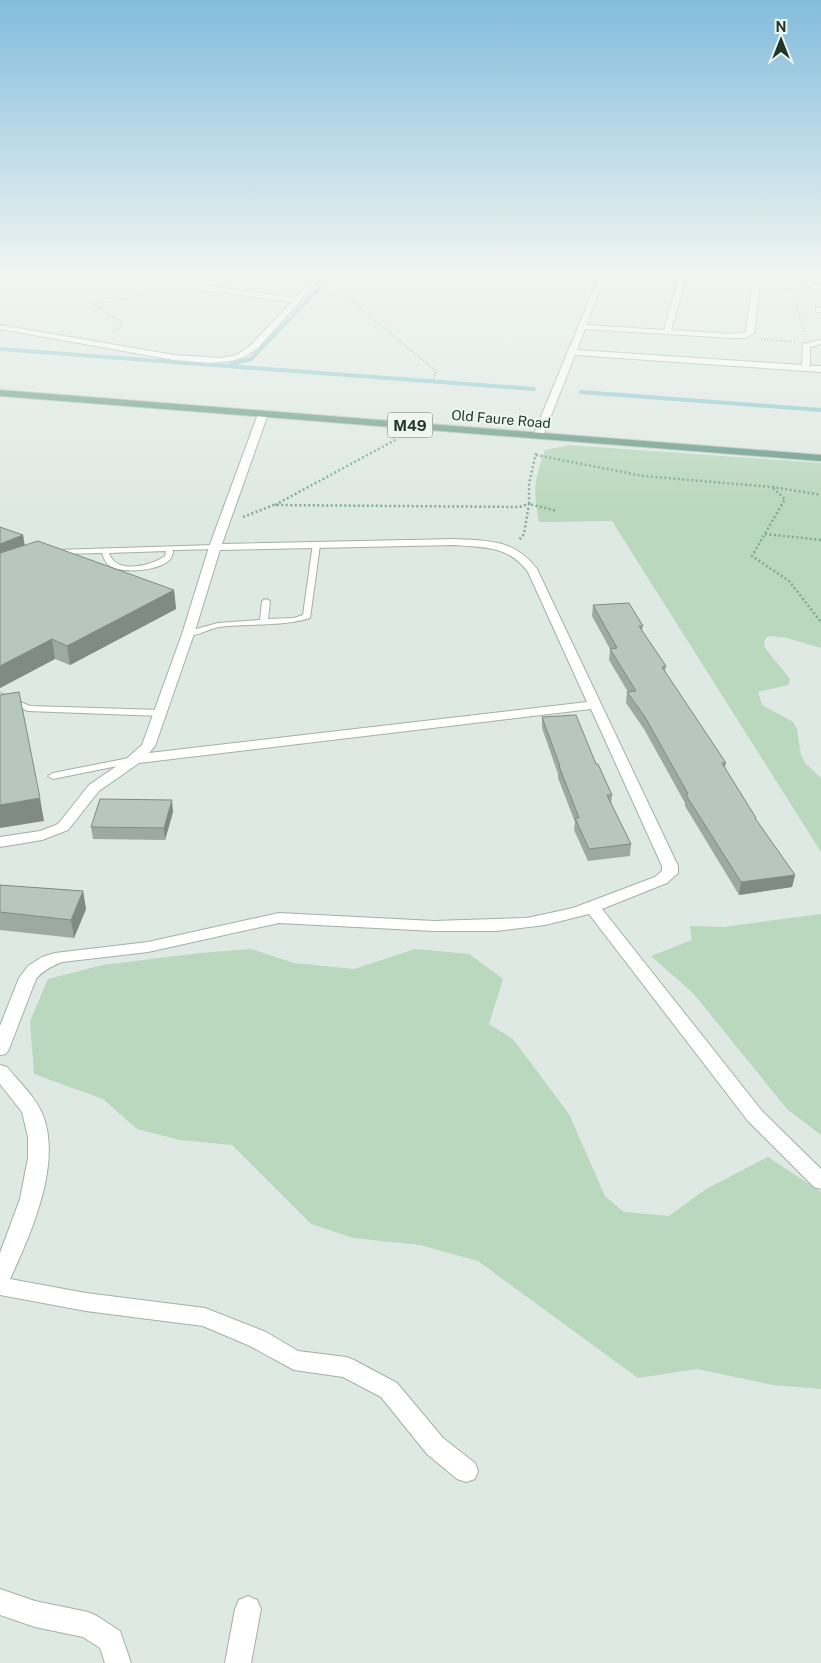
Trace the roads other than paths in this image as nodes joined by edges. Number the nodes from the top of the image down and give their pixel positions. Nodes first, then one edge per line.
1 (141, 352) edge
2 (248, 352) edge
3 (572, 352) joint
4 (806, 352) edge
5 (806, 368) junction
6 (821, 368) edge
7 (0, 393) edge
8 (263, 414) junction
9 (538, 436) junction
10 (821, 458) edge
11 (316, 545) junction
12 (214, 547) junction
13 (170, 549) junction
14 (105, 550) junction
15 (45, 554) edge
16 (266, 601) dead end
17 (192, 618) junction
18 (264, 621) junction
19 (218, 625) junction
20 (188, 634) junction
21 (0, 696) edge
22 (594, 705) junction
23 (161, 713) junction
24 (138, 759) junction
25 (53, 776) dead end
26 (0, 842) edge
27 (594, 908) junction
28 (0, 1049) edge
29 (0, 1072) edge
30 (821, 1180) edge
31 (0, 1277) edge
32 (0, 1286) edge
33 (466, 1471) dead end
34 (0, 1602) edge
35 (248, 1610) dead end
36 (118, 1663) edge
37 (238, 1663) edge

1 - 2 street
3 - 5 street
3 - 9 street
4 - 5 street
5 - 6 street
7 - 8 main road, Old Faure Road / M49
8 - 9 main road, Old Faure Road / M49
8 - 12 street
9 - 10 main road, Old Faure Road / M49
11 - 12 street
11 - 18 lane
11 - 22 street
12 - 13 lane
12 - 17 street
13 - 14 lane
13 - 14 lane
14 - 15 lane
16 - 18 lane
17 - 19 lane
17 - 20 street
18 - 19 lane
19 - 20 lane
20 - 23 street
21 - 23 lane
22 - 24 street
22 - 27 street
23 - 24 street
24 - 25 lane
24 - 26 street
27 - 28 street
27 - 30 street
29 - 31 street
32 - 33 street
34 - 36 street
35 - 37 street

